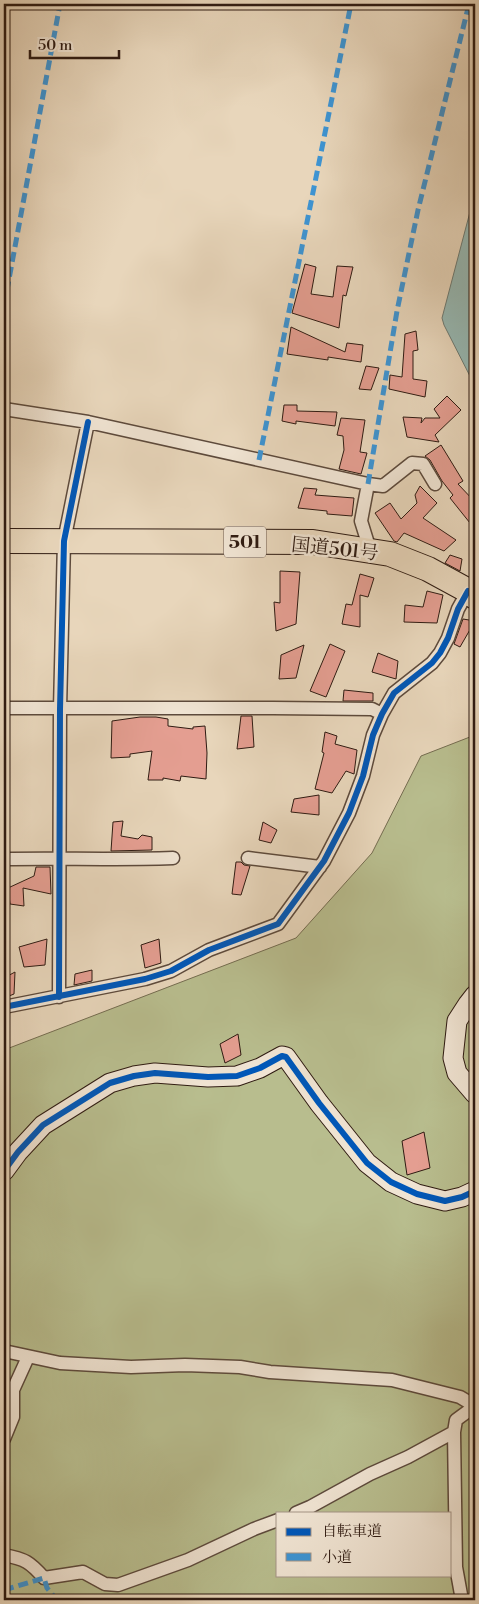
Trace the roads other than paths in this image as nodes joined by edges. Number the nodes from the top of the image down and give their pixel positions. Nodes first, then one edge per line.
1 (4, 409) edge
2 (88, 422) junction
3 (368, 484) junction
4 (435, 484) dead end
5 (4, 541) edge
6 (64, 541) junction
7 (370, 550) junction
8 (470, 589) edge
9 (4, 708) edge
10 (60, 709) junction
11 (382, 714) junction
12 (59, 858) junction
13 (173, 858) dead end
14 (248, 858) dead end
15 (4, 859) edge
16 (320, 867) junction
17 (475, 996) edge
18 (59, 997) junction
19 (4, 1007) edge
20 (475, 1094) edge
21 (4, 1171) edge
22 (475, 1191) edge
23 (4, 1352) edge
24 (28, 1357) junction
25 (475, 1406) edge
26 (454, 1432) junction
27 (4, 1439) edge
28 (298, 1512) edge
29 (276, 1521) edge
30 (4, 1555) edge
31 (462, 1600) edge

1 - 2 street
2 - 3 street
2 - 6 street
3 - 4 street
3 - 7 street
5 - 6 highway, 国道501号 / 501
6 - 7 highway, 国道501号 / 501
6 - 10 street
7 - 8 highway, 国道501号 / 501
8 - 11 street
9 - 10 street
10 - 11 street
10 - 12 street
11 - 16 street
12 - 13 street
12 - 15 street
12 - 18 street
14 - 16 street
16 - 18 street
17 - 20 street
18 - 19 street
21 - 22 street
23 - 24 street
24 - 25 street
24 - 27 street
25 - 26 street
26 - 28 street
26 - 31 street
29 - 30 street

